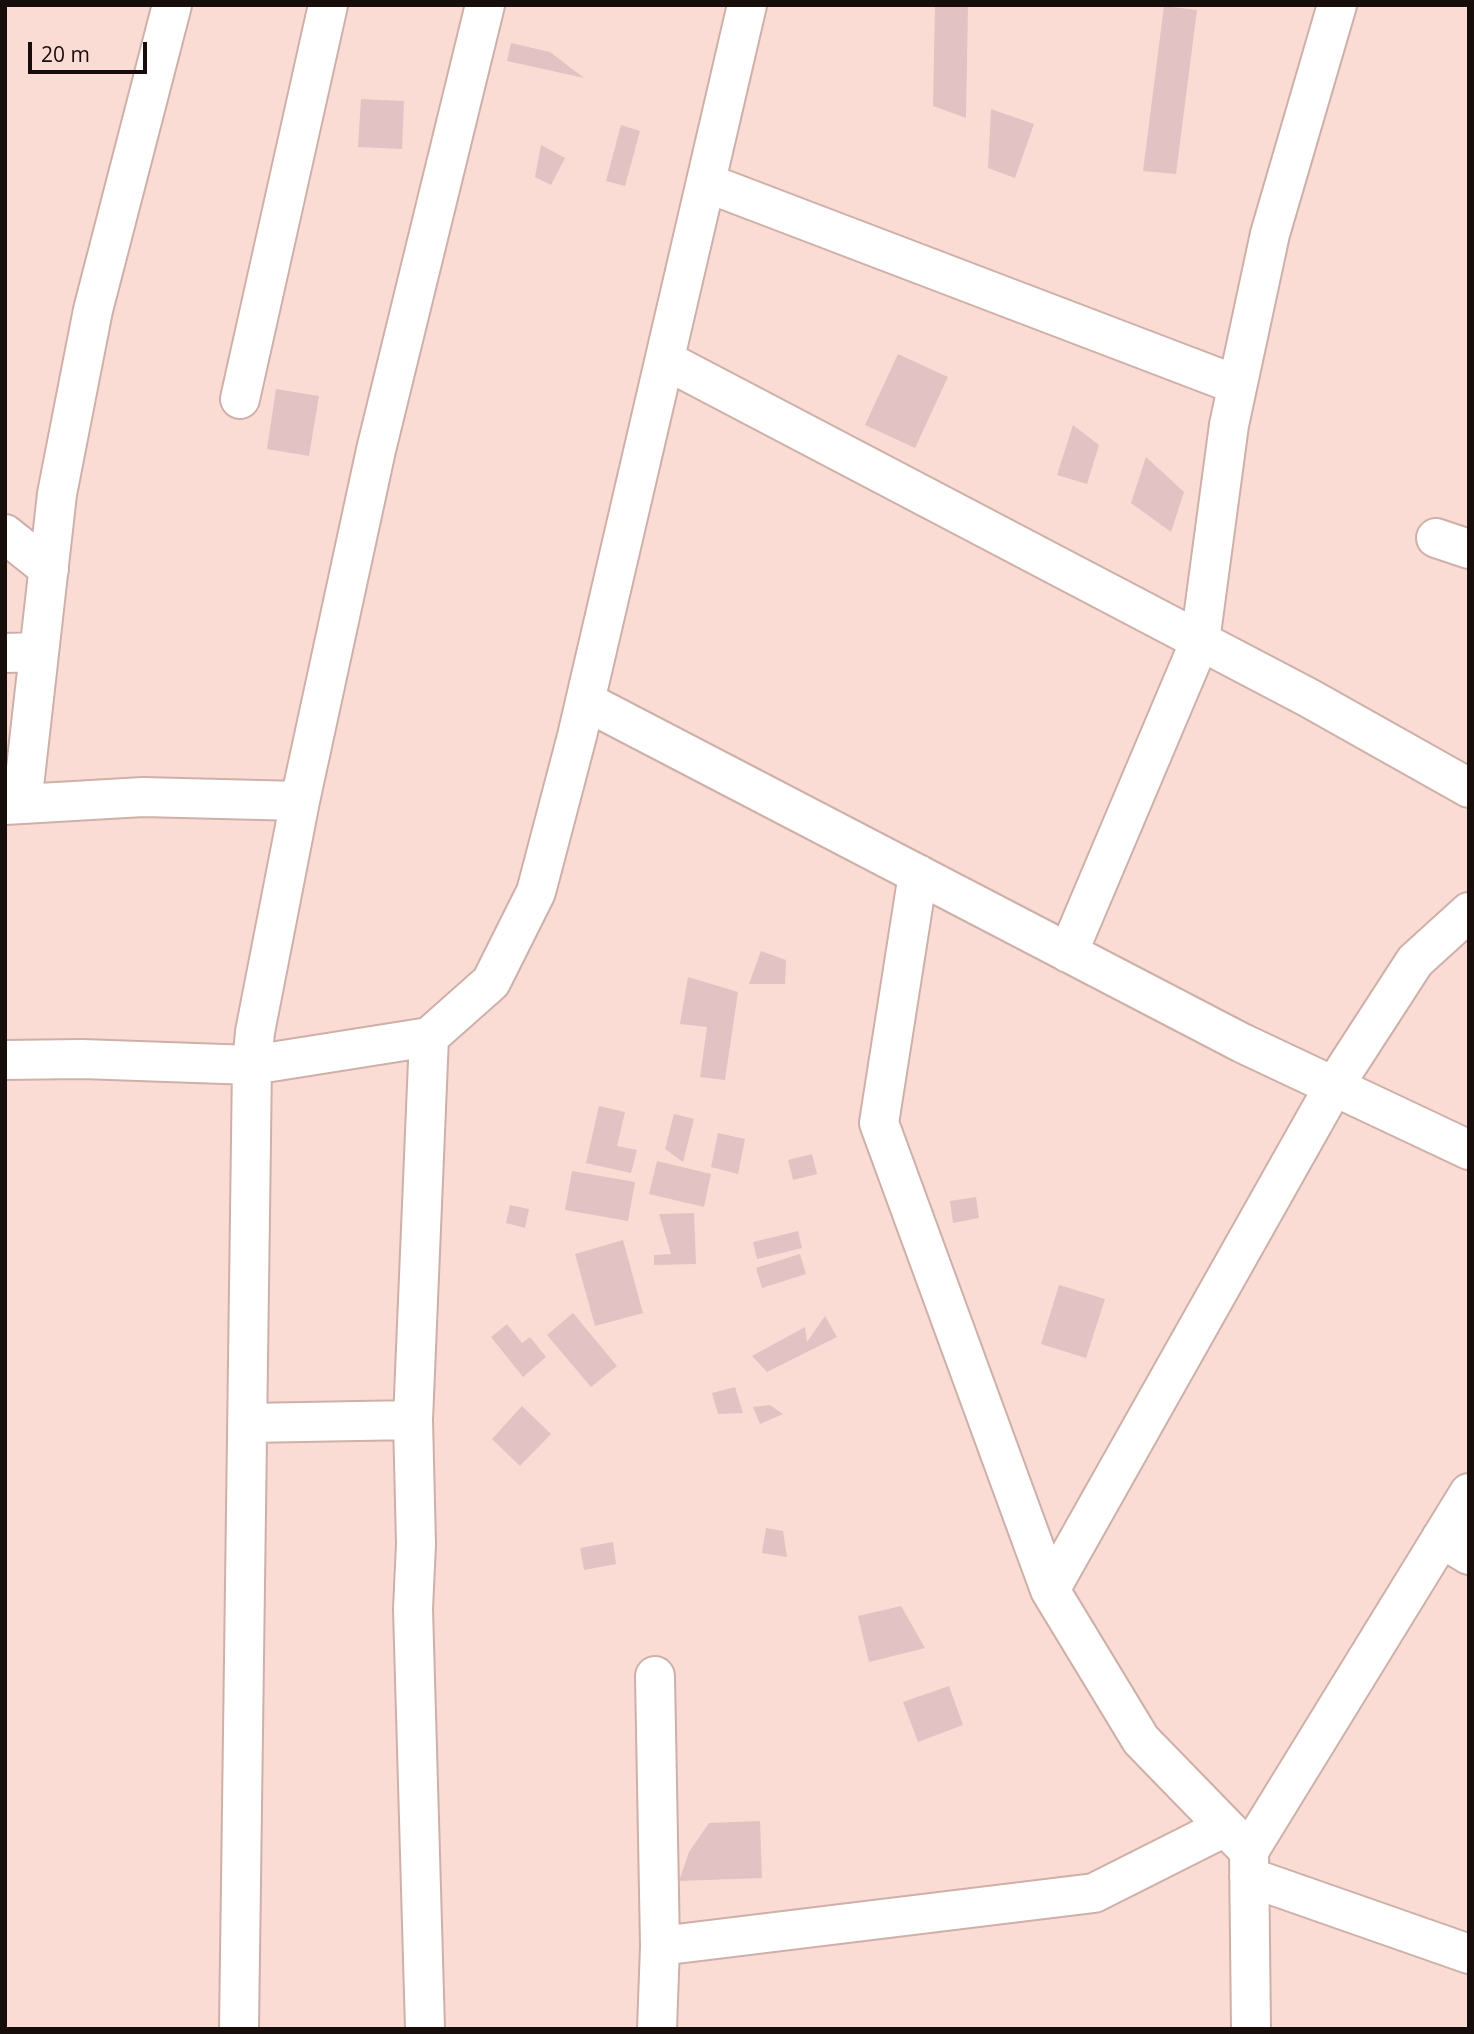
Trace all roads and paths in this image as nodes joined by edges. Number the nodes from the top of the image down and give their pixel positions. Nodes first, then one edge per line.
1 (172, 5) edge
2 (328, 5) edge
3 (747, 5) edge
4 (1337, 5) edge
5 (483, 6) edge
6 (707, 183) junction
7 (665, 360) junction
8 (1237, 385) junction
9 (240, 398) dead end
10 (5, 534) edge
11 (49, 569) junction
12 (1200, 641) junction
13 (22, 652) edge
14 (585, 701) junction
15 (1469, 788) edge
16 (300, 801) junction
17 (14, 804) edge
18 (918, 874) junction
19 (1469, 912) edge
20 (1068, 953) junction
21 (429, 1037) junction
22 (5, 1060) edge
23 (252, 1065) junction
24 (1334, 1086) junction
25 (1469, 1150) edge
26 (412, 1420) junction
27 (248, 1423) junction
28 (1469, 1493) edge
29 (1455, 1547) edge
30 (1050, 1590) junction
31 (655, 1676) dead end
32 (1241, 1851) junction
33 (660, 1945) junction
34 (1469, 1954) edge
35 (239, 2029) edge
36 (425, 2029) edge
37 (657, 2029) edge
38 (1251, 2029) edge

1 - 11 street
2 - 9 street
3 - 6 street
4 - 8 street
5 - 16 street
6 - 7 street
6 - 8 street
7 - 12 street
7 - 14 street
8 - 12 street
10 - 11 street
11 - 13 street
12 - 15 street
12 - 20 street
13 - 17 street
14 - 18 street
14 - 21 street
16 - 17 street
16 - 23 street
18 - 20 street
18 - 30 street
19 - 24 street
20 - 24 street
21 - 23 street
21 - 26 street
22 - 23 street
23 - 27 street
24 - 25 street
24 - 30 street
26 - 27 street
26 - 36 street
27 - 35 street
28 - 29 street
29 - 32 street
30 - 32 street
31 - 33 street
32 - 33 street
32 - 34 street
32 - 38 street
33 - 37 street

